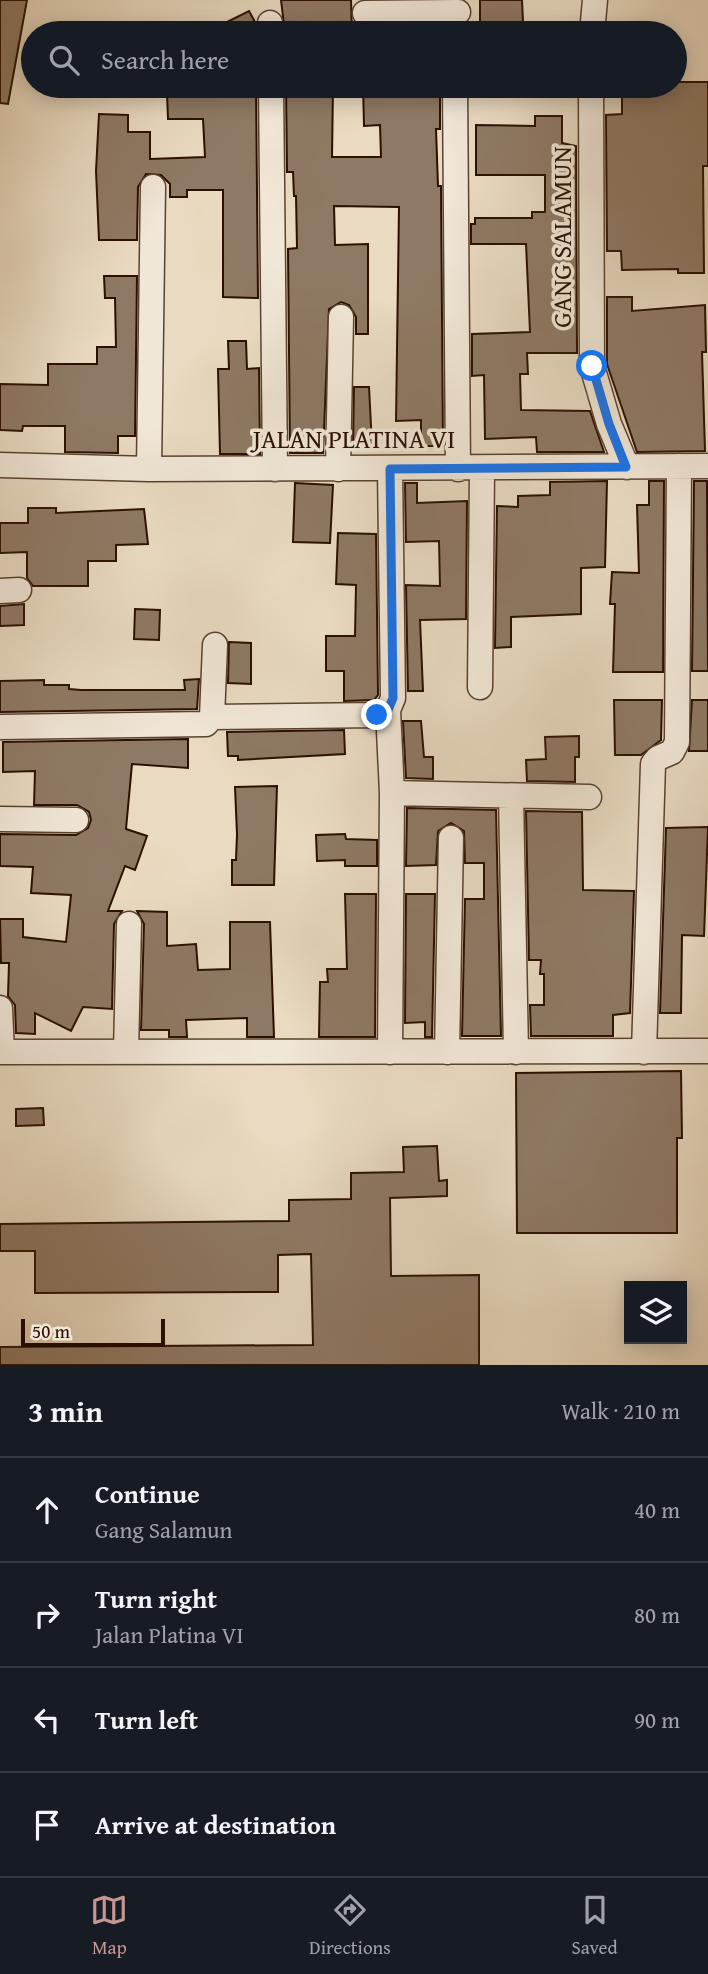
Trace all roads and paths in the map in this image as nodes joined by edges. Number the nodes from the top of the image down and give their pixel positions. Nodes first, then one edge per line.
1 (595, 0) edge
2 (365, 13) dead end
3 (457, 15) edge
4 (593, 21) edge
5 (271, 98) edge
6 (455, 98) edge
7 (591, 98) edge
8 (153, 187) dead end
9 (341, 317) dead end
10 (0, 465) edge
11 (679, 466) junction
12 (708, 466) edge
13 (626, 467) junction
14 (149, 469) junction
15 (275, 469) junction
16 (338, 469) junction
17 (390, 469) junction
18 (470, 469) junction
19 (215, 645) dead end
20 (480, 687) dead end
21 (388, 710) junction
22 (212, 717) junction
23 (0, 727) edge
24 (392, 793) junction
25 (510, 796) junction
26 (589, 797) dead end
27 (0, 819) edge
28 (76, 820) dead end
29 (452, 838) dead end
30 (129, 924) dead end
31 (0, 1008) edge
32 (708, 1051) edge
33 (1, 1052) edge
34 (126, 1052) junction
35 (390, 1052) junction
36 (447, 1052) junction
37 (516, 1052) junction
38 (644, 1052) junction

1 - 4 street
2 - 3 street
5 - 15 street
6 - 18 street
7 - 13 street, GANG SALAMUN
8 - 14 street
9 - 16 street
10 - 14 street, JALAN PLATINA VI
11 - 12 street, JALAN PLATINA VI
11 - 13 street, JALAN PLATINA VI
11 - 38 street
13 - 18 street, JALAN PLATINA VI
14 - 15 street, JALAN PLATINA VI
15 - 16 street, JALAN PLATINA VI
16 - 17 street, JALAN PLATINA VI
17 - 18 street, JALAN PLATINA VI
17 - 21 street
18 - 20 street
19 - 22 street
21 - 22 street
21 - 24 street
22 - 23 street
24 - 25 street
24 - 35 street
25 - 26 street
25 - 37 street
27 - 28 street
29 - 36 street
30 - 34 street
31 - 33 street
32 - 38 street
33 - 34 street
34 - 35 street
35 - 36 street
36 - 37 street
37 - 38 street

